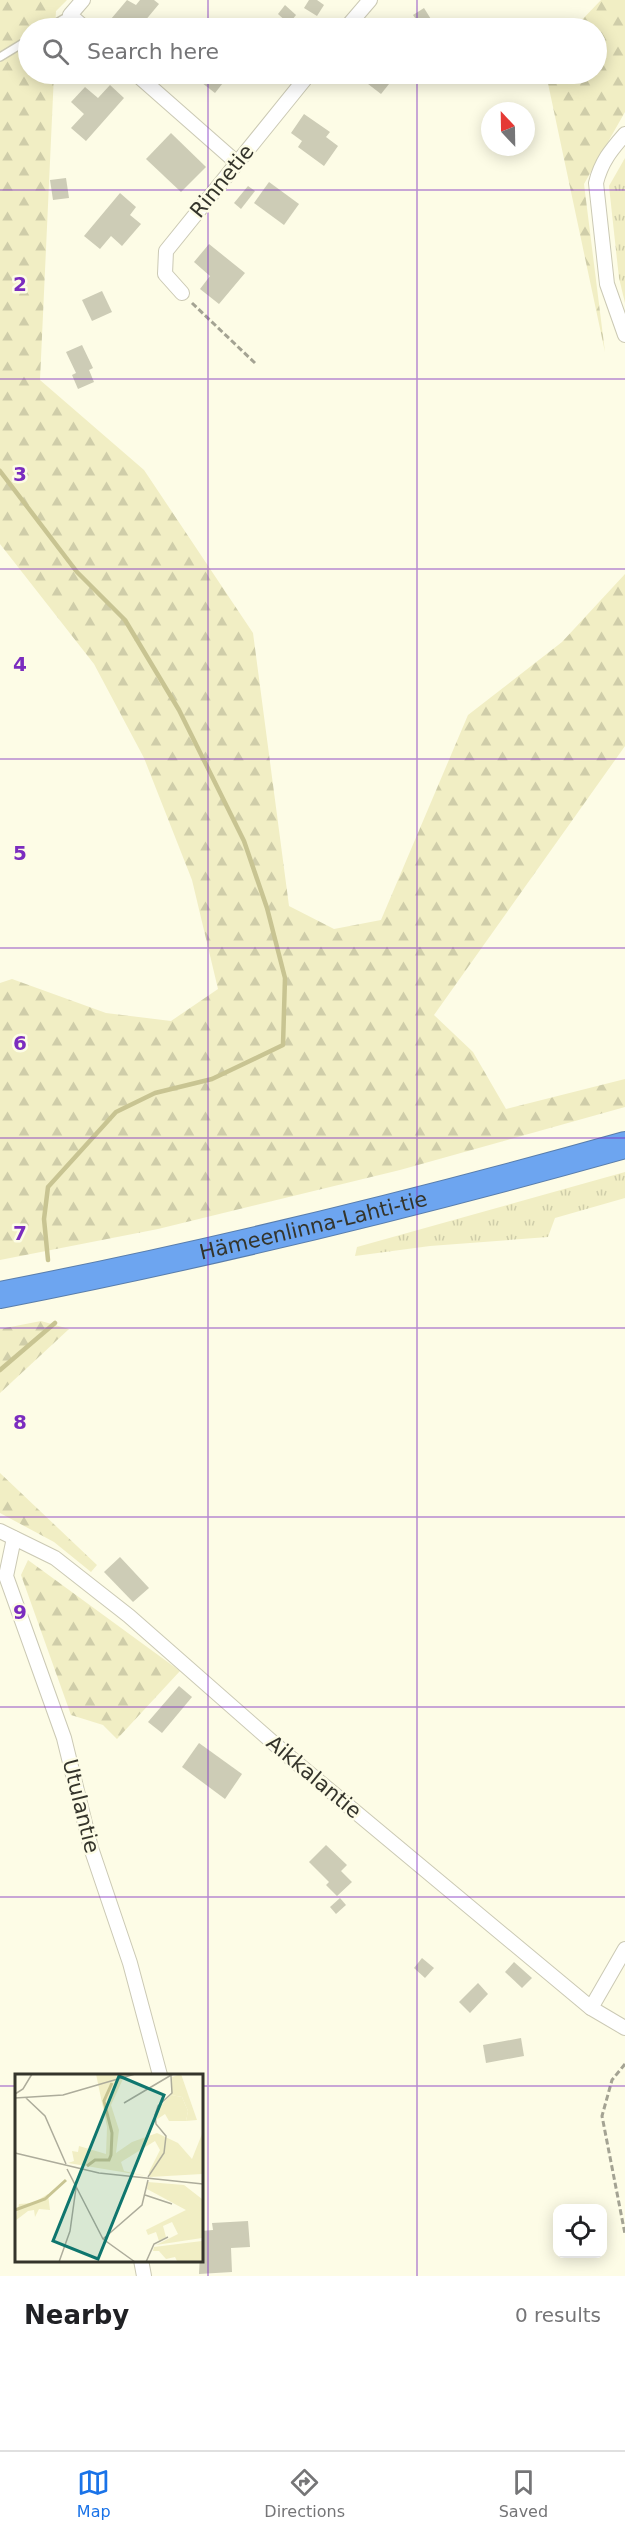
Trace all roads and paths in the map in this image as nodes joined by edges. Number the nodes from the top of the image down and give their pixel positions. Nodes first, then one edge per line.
1 (83, 0) edge
2 (370, 0) edge
3 (69, 15) junction
4 (64, 18) edge
5 (73, 18) edge
6 (355, 18) edge
7 (18, 46) edge
8 (0, 57) edge
9 (147, 84) edge
10 (301, 84) edge
11 (625, 134) edge
12 (236, 162) junction
13 (182, 293) joint
14 (625, 335) edge
15 (256, 364) dead end
16 (625, 1145) edge
17 (0, 1295) edge
18 (0, 1531) edge
19 (14, 1538) junction
20 (625, 1949) edge
21 (591, 2008) junction
22 (625, 2028) edge
23 (625, 2064) edge
24 (160, 2074) edge
25 (625, 2234) edge
26 (141, 2261) edge
27 (144, 2276) edge

1 - 3 street
2 - 6 street
3 - 4 lane
3 - 5 street
7 - 8 lane
9 - 12 street
10 - 12 street, Rinnetie
11 - 14 street
12 - 13 street, Rinnetie
13 - 15 path
16 - 17 highway, Hämeenlinna-Lahti-tie
18 - 19 street, Aikkalantie
19 - 21 street, Aikkalantie
19 - 24 street, Utulantie
20 - 21 street
21 - 22 street, Aikkalantie
23 - 25 path
26 - 27 street

